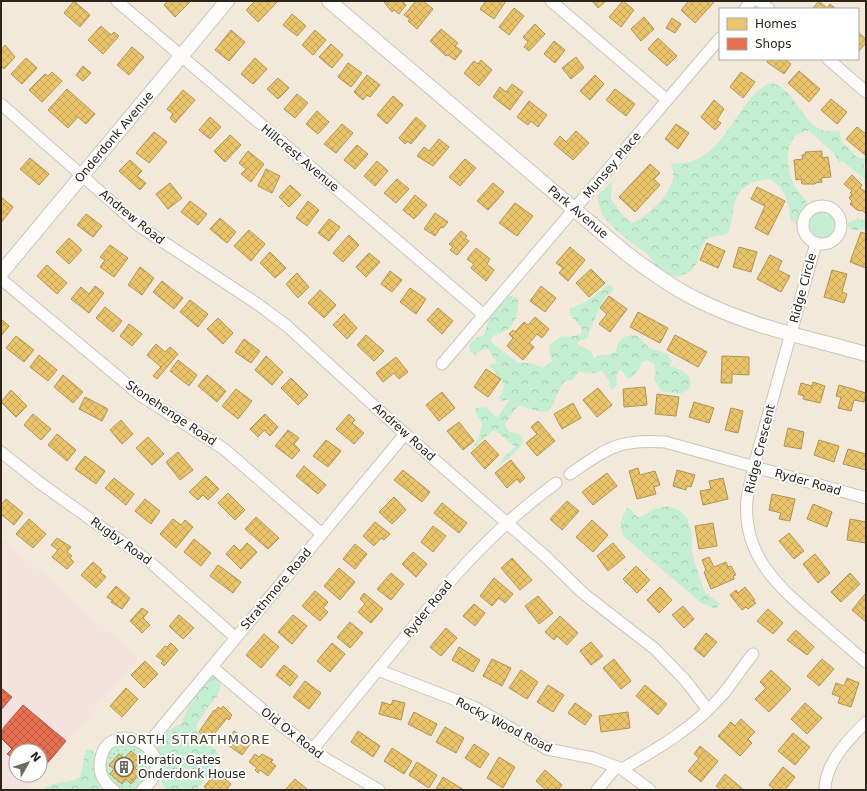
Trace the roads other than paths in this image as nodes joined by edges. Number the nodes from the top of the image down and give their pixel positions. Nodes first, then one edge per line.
1 (117, 1) edge
2 (228, 1) edge
3 (329, 1) edge
4 (551, 1) edge
5 (759, 1) edge
6 (768, 8) edge
7 (719, 39) edge
8 (181, 56) junction
9 (829, 60) edge
10 (866, 92) edge
11 (667, 100) junction
12 (1, 104) edge
13 (82, 176) junction
14 (574, 209) junction
15 (816, 242) dead end
16 (1, 273) edge
17 (1, 279) edge
18 (484, 315) junction
19 (791, 333) junction
20 (866, 354) edge
21 (442, 364) dead end
22 (405, 434) junction
23 (1, 452) edge
24 (754, 466) junction
25 (570, 474) dead end
26 (556, 483) dead end
27 (866, 498) edge
28 (507, 523) junction
29 (322, 534) junction
30 (236, 638) junction
31 (753, 654) dead end
32 (866, 662) edge
33 (212, 667) junction
34 (378, 670) junction
35 (708, 710) junction
36 (866, 722) edge
37 (147, 745) junction
38 (313, 749) junction
39 (619, 768) junction
40 (148, 788) edge
41 (112, 790) edge
42 (379, 790) edge
43 (596, 790) edge
44 (650, 790) edge
45 (825, 790) edge

1 - 8 street, Hillcrest Avenue
2 - 8 street, Onderdonk Avenue
3 - 14 street, Park Avenue
4 - 11 street
5 - 6 street
7 - 11 street, Munsey Place
8 - 13 street, Onderdonk Avenue
8 - 18 street, Hillcrest Avenue
9 - 10 street
11 - 14 street, Munsey Place
12 - 13 street, Andrew Road
13 - 16 street, Onderdonk Avenue
13 - 22 street, Andrew Road
14 - 18 street, Munsey Place
14 - 19 street, Park Avenue
15 - 19 street, Ridge Circle
17 - 29 street, Stonehenge Road
18 - 21 street, Munsey Place
19 - 20 street, Park Avenue
19 - 24 street, Ridge Crescent
22 - 28 street, Andrew Road
22 - 29 street, Strathmore Road
23 - 30 street, Rugby Road
24 - 25 street, Ryder Road
24 - 27 street, Ryder Road
24 - 32 street, Ridge Crescent
26 - 28 street, Ryder Road
28 - 34 street, Ryder Road
28 - 35 street, Andrew Road
29 - 30 street, Strathmore Road
30 - 33 street, Strathmore Road
31 - 35 street
33 - 37 street, Strathmore Road
33 - 38 street, Old Ox Road
34 - 38 street, Ryder Road
34 - 39 street, Rocky Wood Road
35 - 39 street
36 - 45 street
37 - 40 street
37 - 41 street
38 - 42 street, Old Ox Road
39 - 43 street
39 - 44 street, Rocky Wood Road

